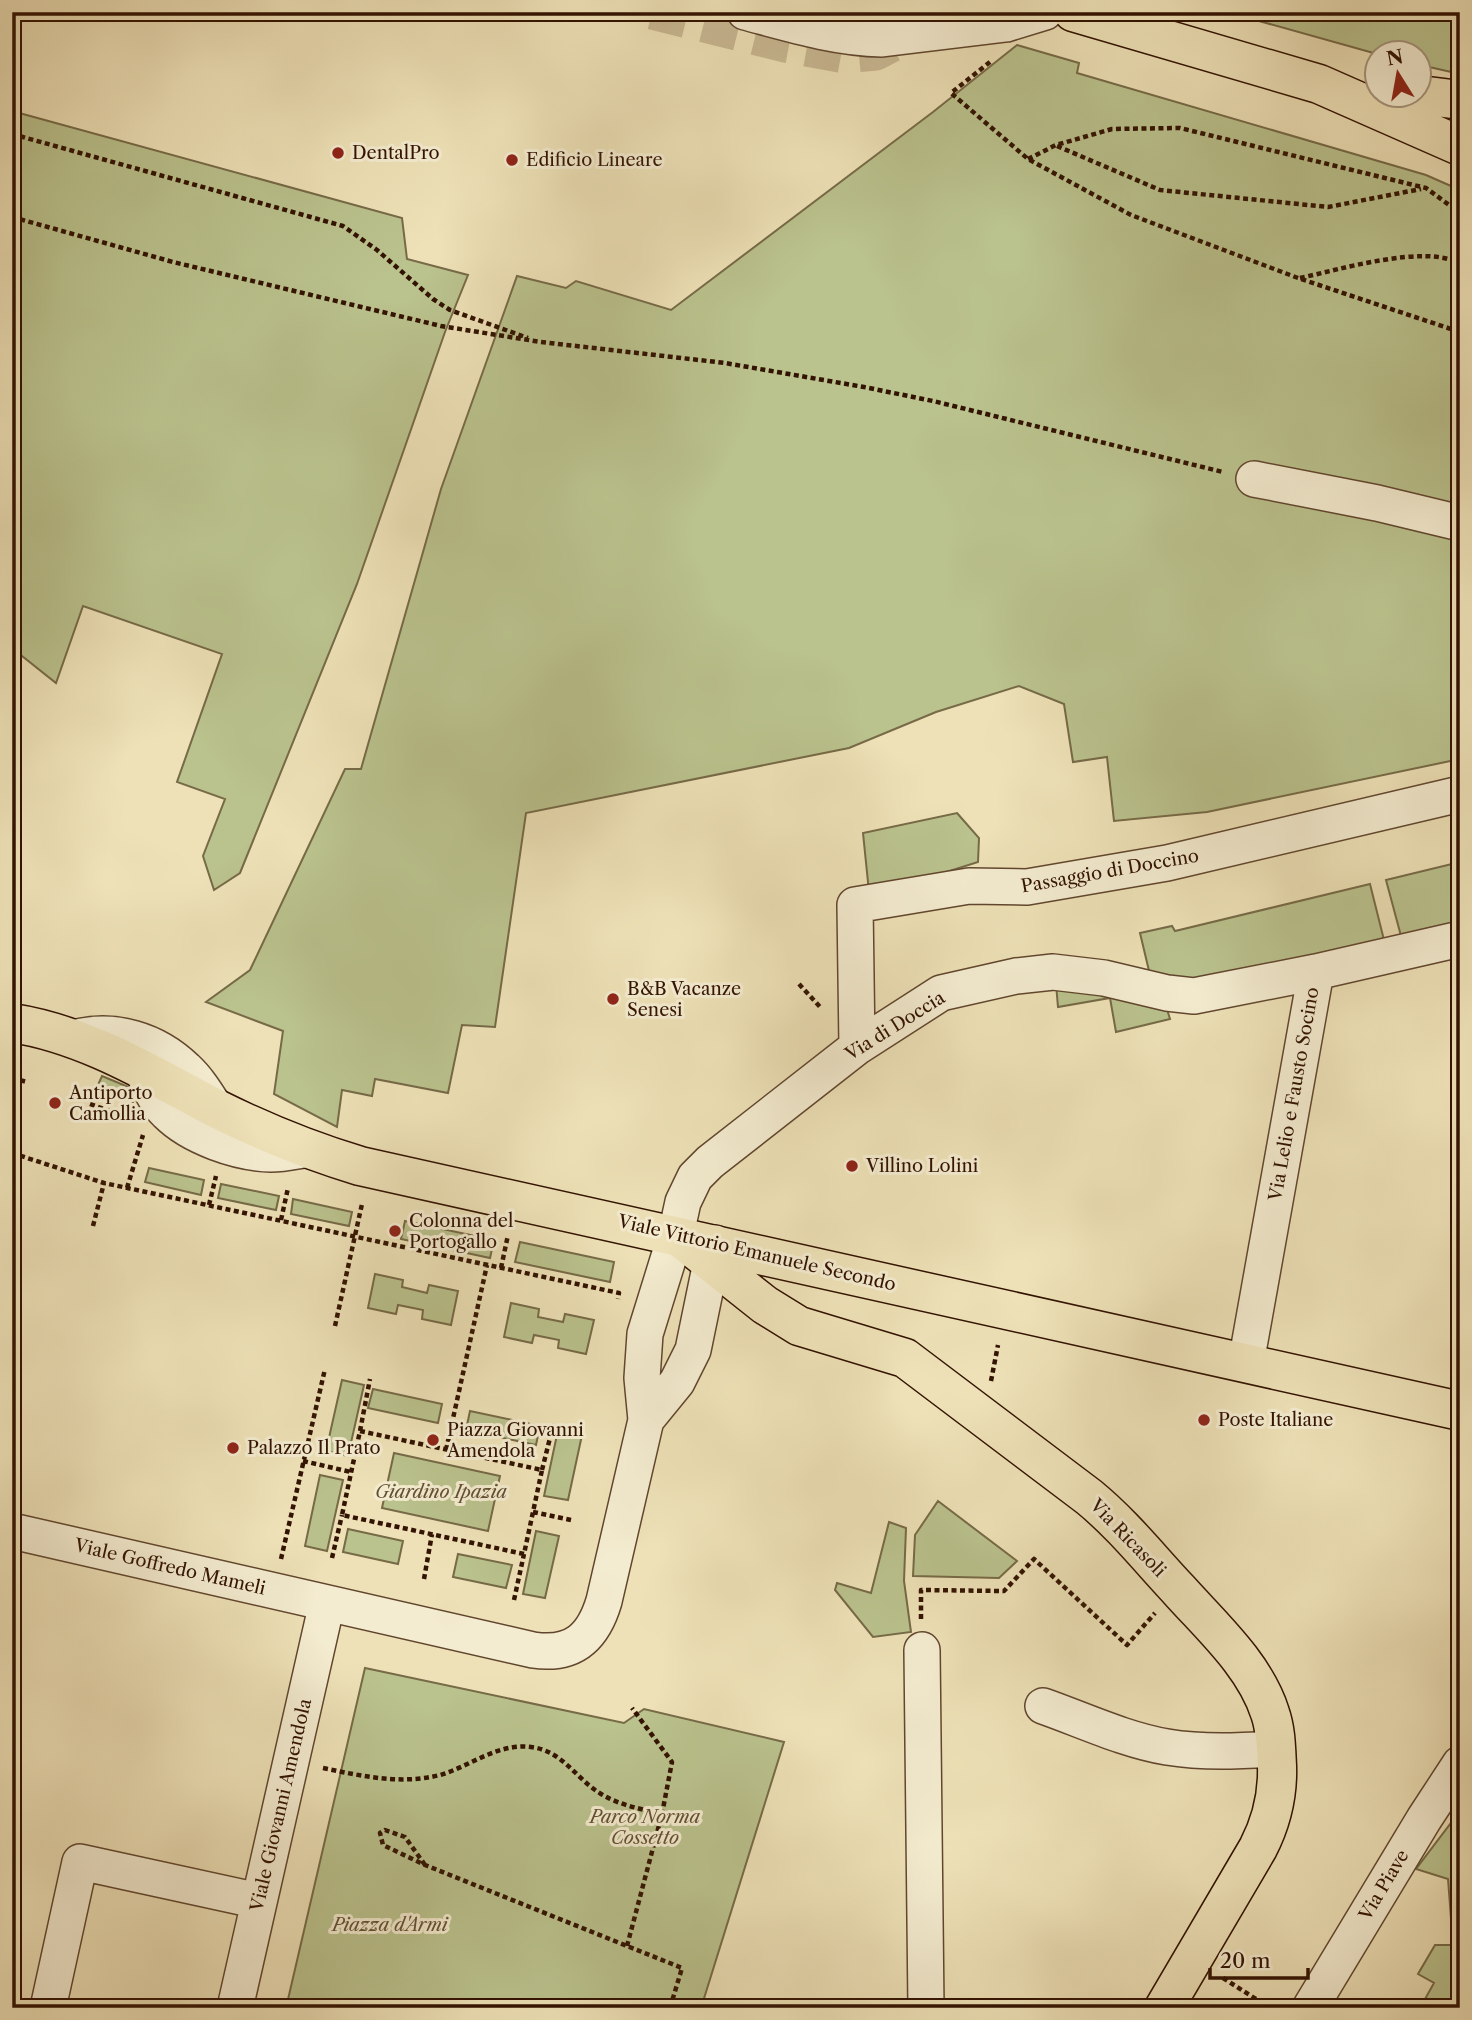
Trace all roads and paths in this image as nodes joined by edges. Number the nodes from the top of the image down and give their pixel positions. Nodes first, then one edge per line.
1 (746, 12) edge
2 (1045, 12) edge
3 (1073, 12) edge
4 (997, 55) dead end
5 (1320, 84) junction
6 (1364, 89) edge
7 (1434, 97) edge
8 (1460, 100) edge
9 (12, 134) edge
10 (1056, 145) junction
11 (1460, 146) edge
12 (1028, 159) junction
13 (1426, 188) junction
14 (1460, 213) edge
15 (12, 217) edge
16 (1460, 264) edge
17 (1298, 278) junction
18 (1460, 332) edge
19 (541, 342) junction
20 (1254, 479) joint
21 (1460, 523) edge
22 (1460, 794) edge
23 (1460, 939) edge
24 (1316, 972) junction
25 (12, 1023) edge
26 (74, 1038) junction
27 (857, 1047) junction
28 (143, 1071) junction
29 (12, 1078) edge
30 (27, 1082) dead end
31 (90, 1104) dead end
32 (216, 1109) junction
33 (135, 1121) dead end
34 (146, 1125) dead end
35 (309, 1149) junction
36 (12, 1153) edge
37 (217, 1174) dead end
38 (104, 1183) junction
39 (127, 1188) junction
40 (288, 1188) dead end
41 (362, 1204) dead end
42 (209, 1205) junction
43 (281, 1220) junction
44 (93, 1226) dead end
45 (676, 1234) junction
46 (508, 1235) dead end
47 (355, 1237) junction
48 (713, 1253) junction
49 (487, 1265) junction
50 (501, 1268) junction
51 (617, 1303) dead end
52 (335, 1326) dead end
53 (998, 1344) dead end
54 (1246, 1363) junction
55 (325, 1369) dead end
56 (370, 1379) dead end
57 (989, 1389) dead end
58 (1459, 1410) edge
59 (646, 1420) junction
60 (554, 1422) dead end
61 (360, 1431) junction
62 (446, 1450) junction
63 (303, 1461) junction
64 (542, 1470) junction
65 (351, 1472) junction
66 (533, 1511) junction
67 (342, 1515) junction
68 (571, 1520) dead end
69 (12, 1531) edge
70 (432, 1534) junction
71 (282, 1552) dead end
72 (524, 1553) junction
73 (331, 1559) dead end
74 (424, 1579) dead end
75 (514, 1600) dead end
76 (327, 1603) junction
77 (1164, 1603) dead end
78 (922, 1650) joint
79 (1043, 1706) dead end
80 (632, 1708) dead end
81 (1276, 1749) junction
82 (291, 1761) junction
83 (1460, 1765) edge
84 (662, 1814) junction
85 (425, 1865) junction
86 (260, 1901) junction
87 (627, 1946) junction
88 (1213, 1972) dead end
89 (48, 2008) edge
90 (235, 2008) edge
91 (670, 2008) edge
92 (926, 2008) edge
93 (1164, 2008) edge
94 (1270, 2008) edge
95 (1310, 2008) edge

1 - 2 street
3 - 5 main road
4 - 12 path
5 - 6 main road
5 - 11 main road
7 - 8 main road
9 - 19 path
10 - 12 path
10 - 13 path
10 - 13 path
12 - 17 path
13 - 14 path
15 - 19 path
16 - 17 path
17 - 18 path
19 - 20 path
20 - 21 street
22 - 27 street, Passaggio di Doccino
23 - 24 street, Via Lelio e Fausto Socino
24 - 27 street, Via di Doccia
24 - 54 street, Via Lelio e Fausto Socino
25 - 26 main road, Viale Vittorio Emanuele Secondo
26 - 28 main road, Viale Vittorio Emanuele Secondo
26 - 32 street
27 - 45 street, Via di Doccia
28 - 32 main road, Viale Vittorio Emanuele Secondo
28 - 35 street
29 - 30 path
31 - 33 path
32 - 35 main road, Viale Vittorio Emanuele Secondo
34 - 39 path
35 - 45 main road, Viale Vittorio Emanuele Secondo
36 - 38 path
37 - 42 path
38 - 39 path
38 - 44 path
39 - 42 path
40 - 43 path
41 - 47 path
42 - 43 path
43 - 47 path
45 - 48 main road, Via Ricasoli
45 - 59 street, Via di Doccia
46 - 50 path
47 - 49 path
47 - 52 path
48 - 54 main road, Viale Vittorio Emanuele Secondo
48 - 59 street
48 - 81 main road, Via Ricasoli
49 - 50 path
49 - 62 path
50 - 51 path
53 - 57 path
54 - 58 main road, Viale Vittorio Emanuele Secondo
55 - 63 path
56 - 61 path
59 - 76 street
60 - 64 path
61 - 62 path
61 - 65 path
62 - 64 path
63 - 65 path
63 - 71 path
64 - 66 path
65 - 67 path
66 - 68 path
66 - 72 path
67 - 70 path
67 - 73 path
69 - 76 street, Viale Goffredo Mameli
70 - 72 path
70 - 74 path
72 - 75 path
76 - 82 street, Viale Giovanni Amendola
77 - 78 path
78 - 92 street
79 - 81 street
80 - 84 path
81 - 93 main road, Via Ricasoli
82 - 84 path
82 - 86 street, Viale Giovanni Amendola
83 - 95 street, Via Piave
84 - 87 path
85 - 85 path
85 - 87 path
86 - 89 street
86 - 90 street, Viale Giovanni Amendola
87 - 91 path
88 - 94 path

